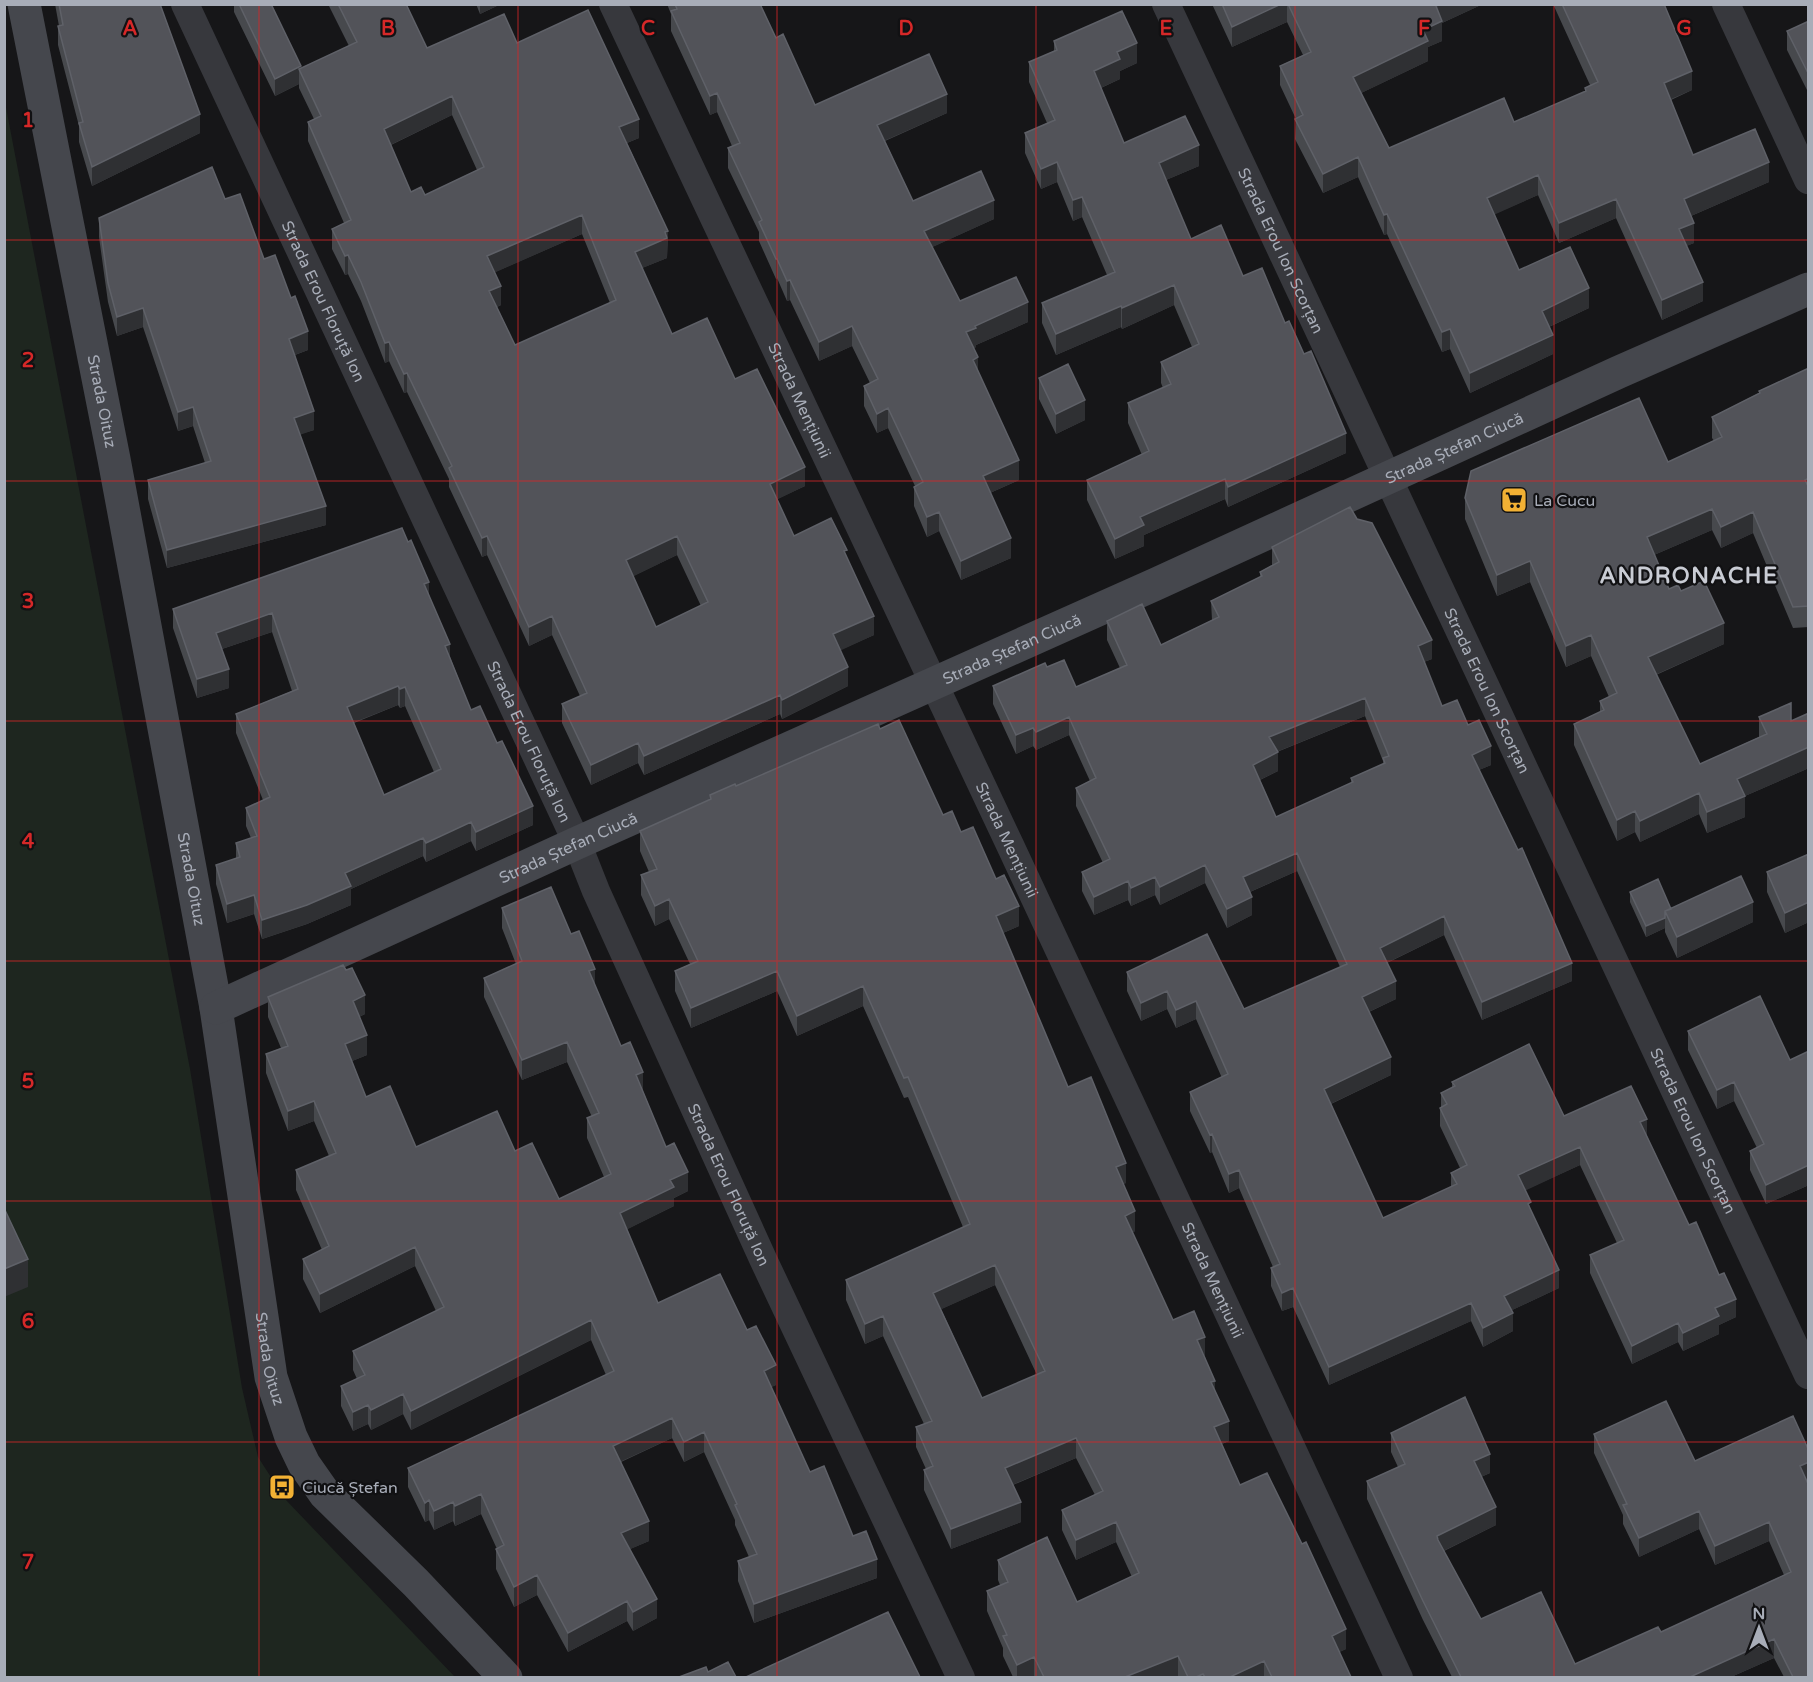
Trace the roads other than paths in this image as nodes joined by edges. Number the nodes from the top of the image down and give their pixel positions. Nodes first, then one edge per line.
1 (24, 4) edge
2 (185, 4) edge
3 (613, 4) edge
4 (1166, 4) edge
5 (1726, 4) edge
6 (1809, 180) edge
7 (1809, 289) edge
8 (1389, 479) junction
9 (932, 684) junction
10 (577, 843) junction
11 (216, 1008) junction
12 (1809, 1375) edge
13 (506, 1677) edge
14 (961, 1677) edge
15 (1399, 1677) edge

1 - 11 street, Strada Oituz
2 - 10 street, Strada Erou Floruță Ion
3 - 9 street, Strada Mențiunii
4 - 8 street, Strada Erou Ion Scorțan
5 - 6 street
7 - 8 street, Strada Ștefan Ciucă
8 - 9 street, Strada Ștefan Ciucă
8 - 12 street, Strada Erou Ion Scorțan
9 - 10 street, Strada Ștefan Ciucă
9 - 15 street, Strada Mențiunii
10 - 11 street, Strada Ștefan Ciucă
10 - 14 street, Strada Erou Floruță Ion
11 - 13 street, Strada Oituz

